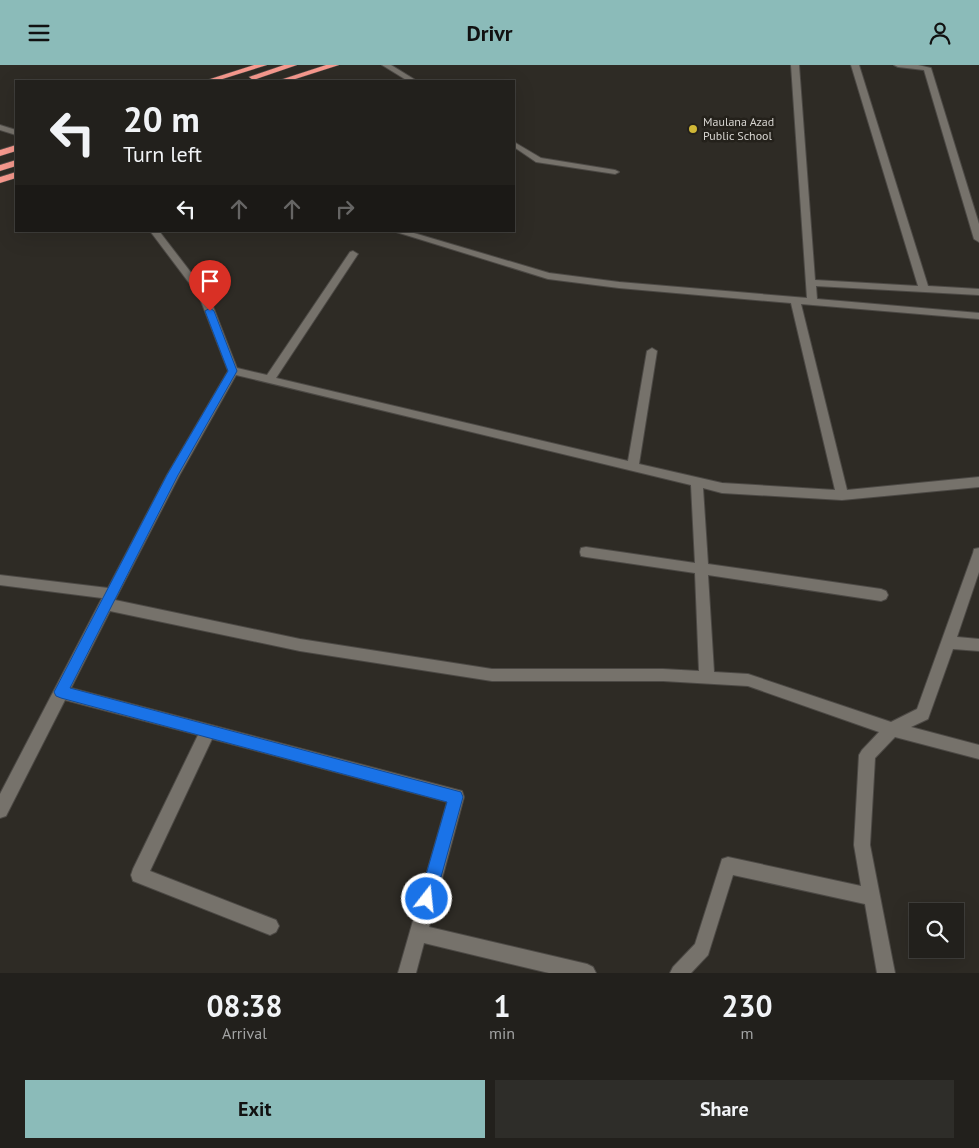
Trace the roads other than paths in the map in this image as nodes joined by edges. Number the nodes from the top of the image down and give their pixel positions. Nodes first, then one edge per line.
1 (263, 65) edge
2 (292, 65) edge
3 (335, 65) edge
4 (386, 65) edge
5 (795, 65) edge
6 (855, 65) edge
7 (898, 65) edge
8 (245, 68) edge
9 (253, 77) junction
10 (211, 80) edge
11 (242, 80) edge
12 (285, 80) edge
13 (411, 80) edge
14 (0, 127) edge
15 (15, 133) edge
16 (15, 138) edge
17 (0, 143) edge
18 (515, 145) edge
19 (15, 148) edge
20 (0, 153) edge
21 (15, 163) edge
22 (0, 168) edge
23 (614, 172) dead end
24 (15, 175) edge
25 (0, 180) edge
26 (155, 232) edge
27 (400, 232) edge
28 (979, 239) edge
29 (352, 254) dead end
30 (811, 283) junction
31 (924, 289) junction
32 (979, 292) edge
33 (795, 300) junction
34 (812, 302) junction
35 (979, 316) edge
36 (652, 351) dead end
37 (233, 371) junction
38 (269, 380) junction
39 (633, 466) junction
40 (697, 482) junction
41 (979, 482) edge
42 (842, 495) junction
43 (586, 552) dead end
44 (979, 553) edge
45 (701, 568) junction
46 (0, 580) edge
47 (881, 595) dead end
48 (108, 599) junction
49 (948, 642) junction
50 (979, 645) edge
51 (707, 678) junction
52 (61, 692) junction
53 (892, 729) junction
54 (208, 731) junction
55 (979, 752) edge
56 (0, 810) edge
57 (872, 897) junction
58 (270, 926) dead end
59 (418, 933) junction
60 (406, 973) edge
61 (587, 973) edge
62 (679, 973) edge
63 (886, 973) edge

1 - 8 highway
2 - 9 highway
3 - 12 highway
4 - 13 street
5 - 30 street
6 - 31 street
7 - 28 street
8 - 9 highway
8 - 10 highway
9 - 11 highway
14 - 15 street
16 - 17 highway
18 - 23 street
19 - 20 highway
21 - 22 highway
24 - 25 highway
26 - 37 street
27 - 33 street
29 - 38 street
30 - 31 street
30 - 34 street
31 - 32 street
33 - 34 street
33 - 42 street
34 - 35 street
36 - 39 street
37 - 38 street
37 - 48 street
38 - 39 street
39 - 40 street
40 - 42 street
40 - 45 street
41 - 42 street
43 - 45 street
44 - 49 street
45 - 47 street
45 - 51 street
46 - 48 street
48 - 51 street
48 - 52 street
49 - 50 street
49 - 53 street
51 - 53 street
52 - 54 street
52 - 56 street
53 - 55 street
53 - 57 street
54 - 58 street
54 - 59 street
57 - 62 street
57 - 63 street
59 - 60 street
59 - 61 street

